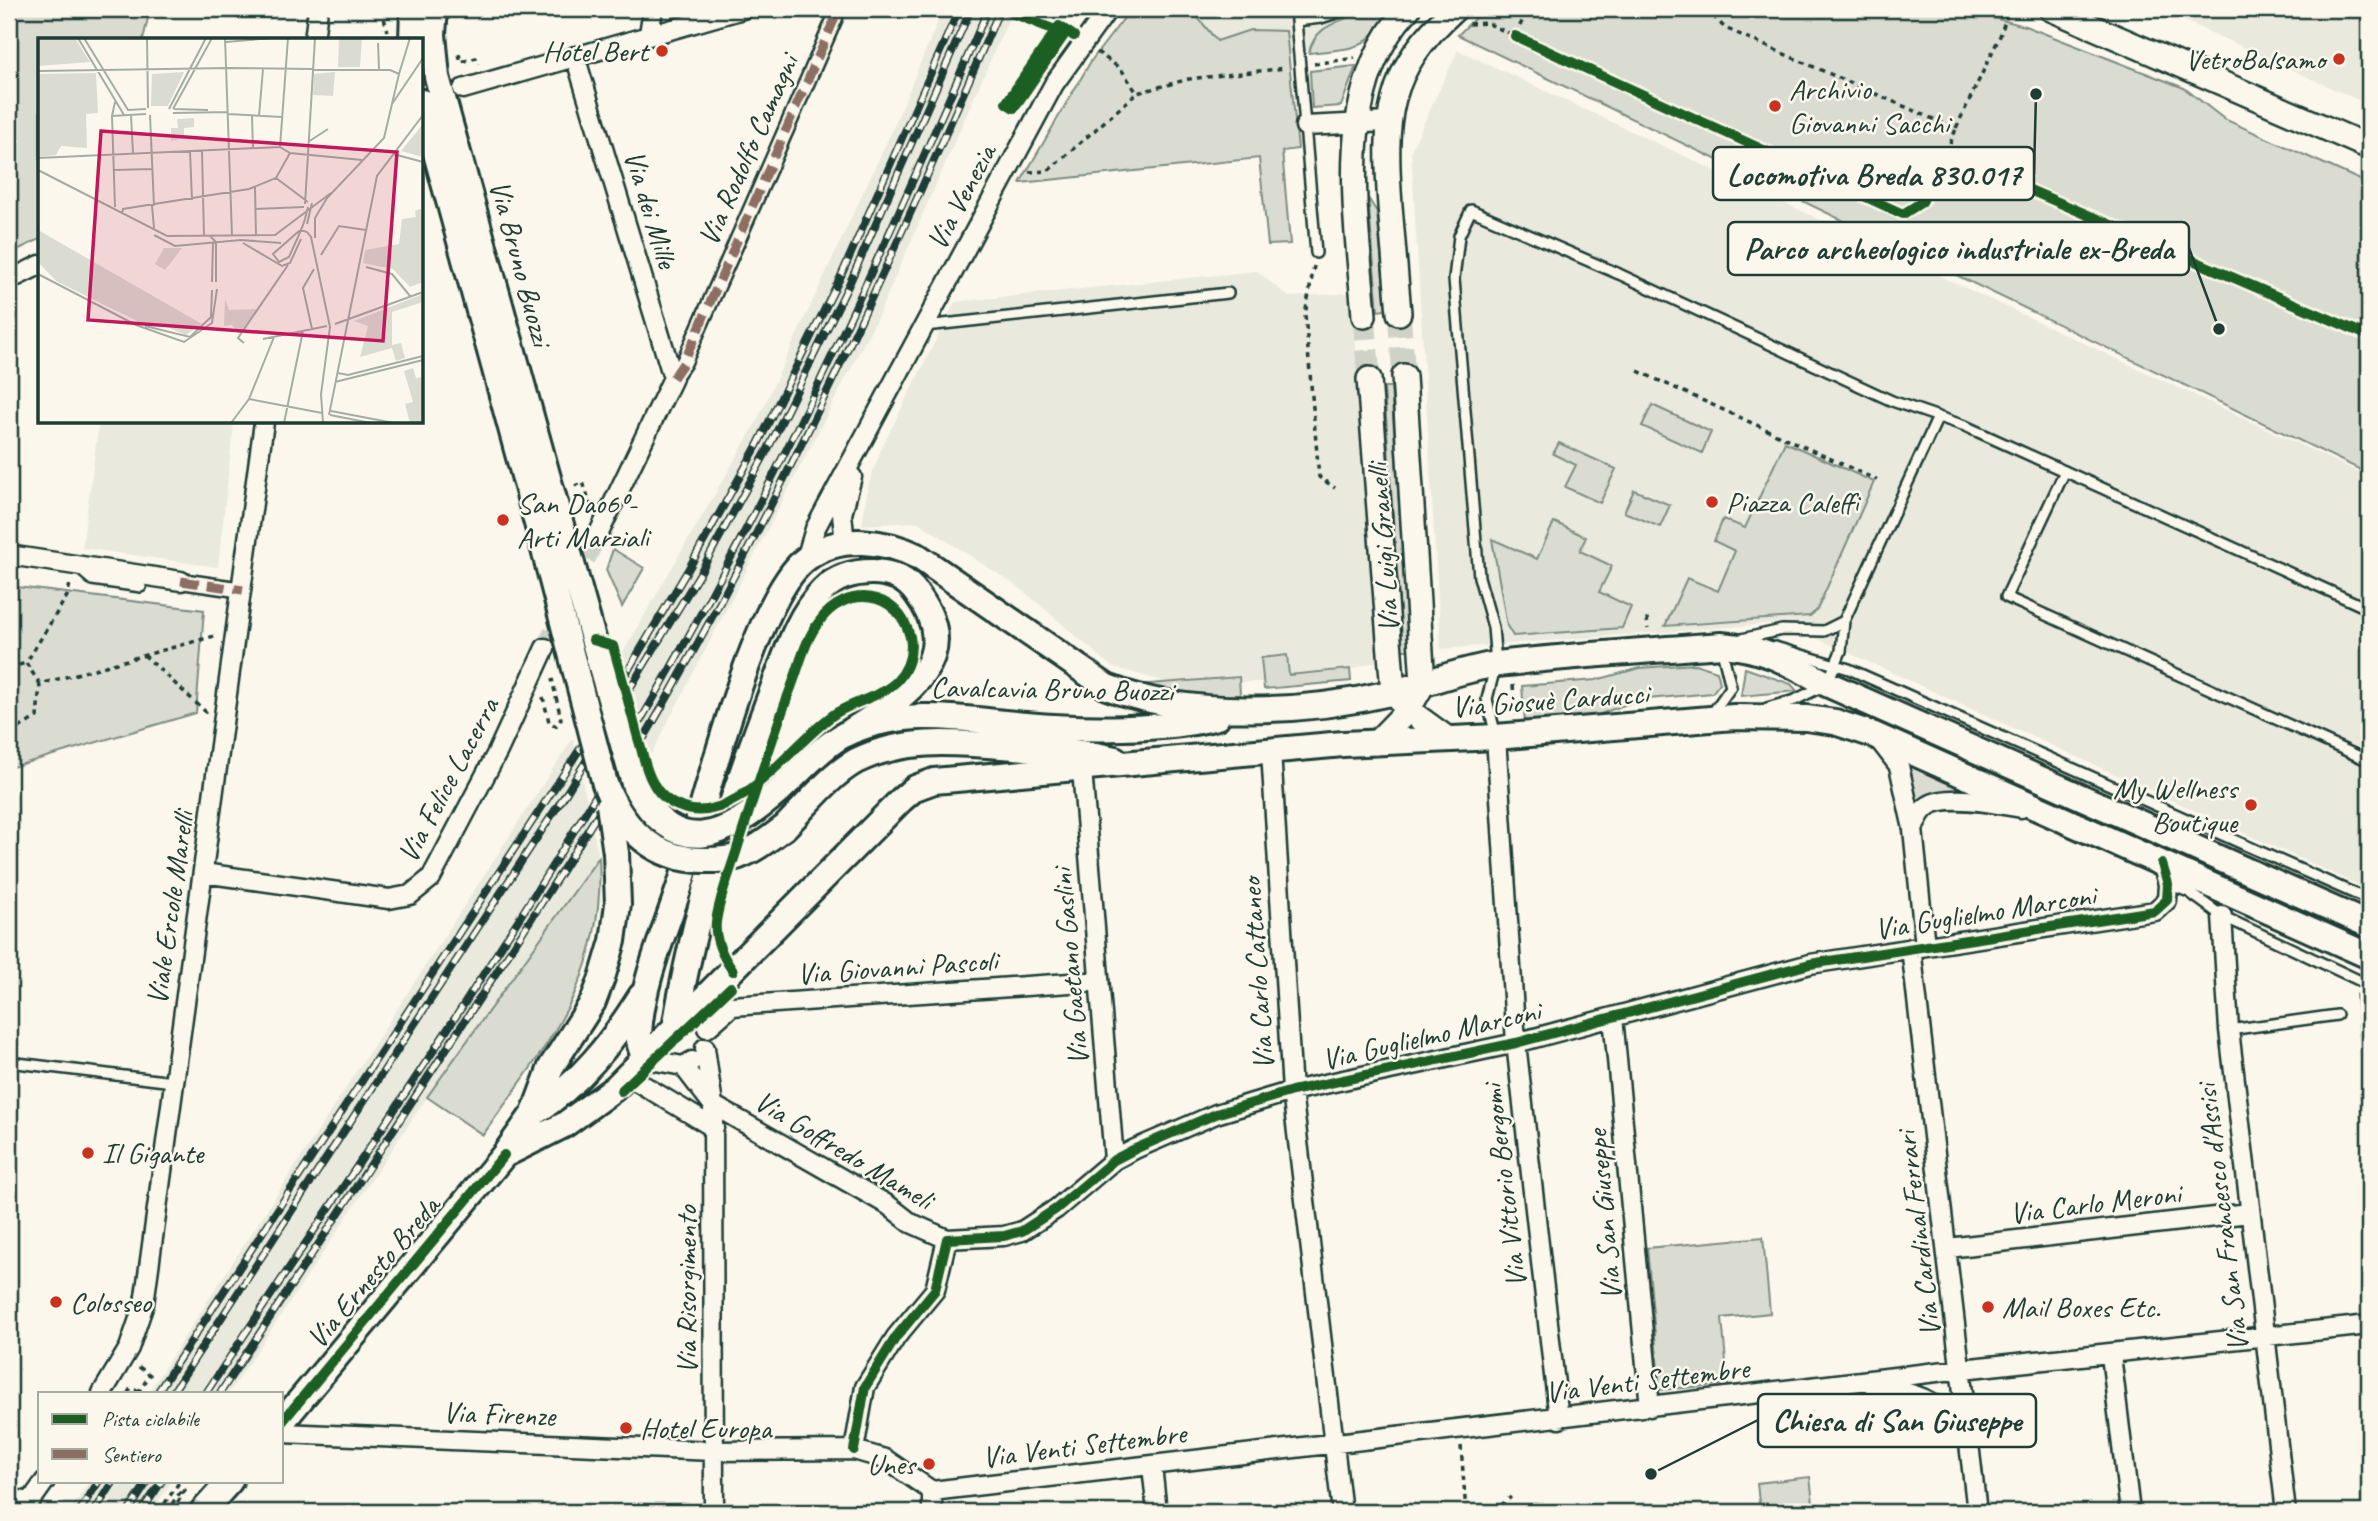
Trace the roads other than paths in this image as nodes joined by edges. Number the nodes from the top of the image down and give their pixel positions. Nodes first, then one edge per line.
1 (318, 9) edge
2 (413, 9) edge
3 (435, 9) edge
4 (653, 9) edge
5 (743, 9) edge
6 (1108, 9) edge
7 (1294, 9) edge
8 (1348, 9) edge
9 (1409, 9) edge
10 (2051, 9) edge
11 (1453, 10) edge
12 (835, 18) dead end
13 (1296, 22) junction
14 (649, 34) junction
15 (314, 38) edge
16 (412, 38) edge
17 (575, 56) junction
18 (463, 89) dead end
19 (424, 109) edge
20 (1387, 122) junction
21 (1358, 123) junction
22 (1305, 126) junction
23 (2369, 147) edge
24 (1316, 253) road end
25 (38, 266) edge
26 (9, 280) edge
27 (1228, 293) dead end
28 (1399, 313) tunnel mouth
29 (1364, 316) tunnel mouth
30 (925, 326) junction
31 (1404, 376) tunnel mouth
32 (673, 378) junction
33 (1369, 379) tunnel mouth
34 (1938, 417) junction
35 (875, 419) junction
36 (264, 424) edge
37 (2065, 471) junction
38 (552, 535) junction
39 (597, 537) tunnel mouth
40 (845, 544) junction
41 (9, 555) edge
42 (806, 559) junction
43 (75, 565) junction
44 (181, 581) joint
45 (141, 587) dead end
46 (243, 590) junction
47 (2369, 609) edge
48 (1844, 621) junction
49 (1721, 645) junction
50 (545, 648) tunnel mouth
51 (1841, 651) junction
52 (1504, 664) junction
53 (1849, 669) junction
54 (1831, 674) junction
55 (1423, 684) junction
56 (1400, 701) junction
57 (1242, 710) junction
58 (1734, 717) junction
59 (1707, 719) junction
60 (851, 731) junction
61 (1874, 735) junction
62 (1507, 736) junction
63 (1448, 739) junction
64 (1376, 743) junction
65 (1271, 751) junction
66 (2369, 761) edge
67 (1130, 762) junction
68 (1082, 769) junction
69 (605, 784) junction
70 (2046, 812) junction
71 (1913, 829) junction
72 (203, 873) junction
73 (2165, 874) junction
74 (2367, 908) edge
75 (2222, 916) junction
76 (1918, 947) junction
77 (2369, 956) edge
78 (1099, 981) junction
79 (2369, 985) edge
80 (682, 986) junction
81 (646, 988) junction
82 (2337, 1015) dead end
83 (1613, 1017) junction
84 (702, 1018) junction
85 (675, 1029) junction
86 (2229, 1030) junction
87 (1516, 1043) junction
88 (705, 1048) junction
89 (9, 1062) edge
90 (683, 1066) junction
91 (637, 1068) junction
92 (173, 1082) junction
93 (1292, 1091) junction
94 (713, 1105) junction
95 (534, 1113) junction
96 (713, 1128) junction
97 (504, 1155) junction
98 (1114, 1160) junction
99 (2249, 1213) junction
100 (947, 1239) junction
101 (1948, 1248) junction
102 (2369, 1325) edge
103 (2264, 1338) junction
104 (2111, 1355) junction
105 (1962, 1369) junction
106 (1859, 1383) junction
107 (103, 1392) edge
108 (1650, 1407) junction
109 (1559, 1419) junction
110 (284, 1420) edge
111 (1967, 1429) junction
112 (284, 1433) edge
113 (1333, 1444) junction
114 (854, 1450) junction
115 (714, 1451) junction
116 (1152, 1465) junction
117 (43, 1482) edge
118 (229, 1482) edge
119 (932, 1491) junction
120 (9, 1498) edge
121 (27, 1507) edge
122 (202, 1512) edge
123 (714, 1512) edge
124 (932, 1512) edge
125 (1157, 1512) edge
126 (1342, 1512) edge
127 (1977, 1512) edge
128 (2130, 1512) edge
129 (2286, 1512) edge

1 - 15 street
2 - 16 main road
3 - 38 main road, Via Bruno Buozzi
4 - 14 street
5 - 14 street
6 - 30 street, Via Venezia
7 - 13 lane
8 - 13 lane
9 - 21 street
10 - 23 street
11 - 20 street
12 - 32 street, Via Rodolfo Camagni
13 - 22 lane
14 - 17 street
17 - 18 street
17 - 32 street, Via dei Mille
19 - 38 main road, Via Bruno Buozzi
20 - 21 street
20 - 28 street
21 - 22 street
21 - 29 street
22 - 24 lane
25 - 26 street
27 - 30 lane
30 - 35 street, Via Venezia
31 - 55 street, Via Luigi Granelli
32 - 39 street
33 - 56 street, Via Luigi Granelli
34 - 37 lane
34 - 48 lane
34 - 52 lane
35 - 40 street, Via Venezia
35 - 42 street, Via Venezia
36 - 46 street, Viale Ercole Marelli
37 - 47 lane
37 - 66 lane
38 - 60 main road, Cavalcavia Bruno Buozzi, bridge
38 - 69 main road, Cavalcavia Bruno Buozzi, bridge
40 - 42 main road
40 - 57 main road
41 - 43 street
42 - 81 main road
43 - 44 street
43 - 45 lane
44 - 46 street
46 - 72 street, Viale Ercole Marelli
48 - 49 lane
48 - 51 lane
49 - 52 main road, Via Giosuè Carducci
49 - 54 main road, Via Giosuè Carducci
49 - 59 lane
50 - 72 street, Via Felice Lacerra
51 - 53 lane
51 - 54 lane
52 - 55 main road, Via Giosuè Carducci
52 - 62 lane
53 - 54 lane, Via Giosuè Carducci
53 - 74 lane, Via Giosuè Carducci
54 - 58 lane
54 - 74 main road, Via Giosuè Carducci
55 - 56 main road, Via Giosuè Carducci
56 - 57 main road, Via Giosuè Carducci
56 - 63 street
56 - 64 street
57 - 60 main road, Cavalcavia Bruno Buozzi
58 - 59 main road, Via Giosuè Carducci
58 - 61 main road, Via Giosuè Carducci
59 - 62 main road, Via Giosuè Carducci
60 - 80 main road
61 - 70 main road, Via Giosuè Carducci
61 - 71 street, Via Cardinal Ferrari
62 - 63 main road, Via Giosuè Carducci
62 - 87 street, Via Vittorio Bergomi
63 - 64 main road, Via Giosuè Carducci
64 - 65 main road, Via Giosuè Carducci
65 - 67 main road, Via Giosuè Carducci
65 - 93 street, Via Carlo Cattaneo
67 - 68 main road, Via Giosuè Carducci
67 - 69 main road, Cavalcavia Bruno Buozzi, bridge
68 - 78 street, Via Gaetano Gaslini
68 - 84 main road, Via Giosuè Carducci
69 - 95 main road, bridge
70 - 71 street
70 - 73 main road, Via Giosuè Carducci
71 - 76 street, Via Cardinal Ferrari
72 - 92 street, Viale Ercole Marelli
73 - 75 lane, Via Giosuè Carducci
73 - 76 street, Via Guglielmo Marconi
73 - 77 main road, Via Giosuè Carducci
75 - 79 lane, Via Giosuè Carducci
75 - 86 street, Via San Francesco d'Assisi
76 - 83 street, Via Guglielmo Marconi
76 - 101 street, Via Cardinal Ferrari
78 - 84 street, Via Giovanni Pascoli
78 - 98 street, Via Gaetano Gaslini
80 - 84 main road
80 - 85 main road
81 - 91 main road
81 - 95 main road
82 - 86 lane
83 - 87 street, Via Guglielmo Marconi
83 - 108 street, Via San Giuseppe
84 - 85 main road
84 - 88 street, Via Risorgimento
85 - 91 main road
86 - 99 street, Via San Francesco d'Assisi
87 - 93 street, Via Guglielmo Marconi
87 - 109 street, Via Vittorio Bergomi
88 - 90 street
88 - 94 street, Via Risorgimento
89 - 92 lane
90 - 91 street
90 - 94 street
91 - 96 street
91 - 97 main road
92 - 107 street, Viale Ercole Marelli
93 - 98 street, Via Guglielmo Marconi
93 - 113 street, Via Carlo Cattaneo
94 - 96 street, Via Risorgimento
94 - 100 street, Via Goffredo Mameli
95 - 97 main road, Via Ernesto Breda
96 - 115 street, Via Risorgimento
97 - 110 main road, Via Ernesto Breda
98 - 100 street, Via Guglielmo Marconi
99 - 101 street, Via Carlo Meroni
99 - 103 street, Via San Francesco d'Assisi
100 - 114 street
101 - 105 street, Via Cardinal Ferrari
102 - 103 street, Via Venti Settembre
103 - 104 street, Via Venti Settembre
103 - 129 street, Via San Francesco d'Assisi
104 - 105 street, Via Venti Settembre
104 - 128 street
105 - 106 street, Via Venti Settembre
105 - 111 street, Via Cardinal Ferrari
106 - 108 street, Via Venti Settembre
106 - 111 street
108 - 109 street, Via Venti Settembre
109 - 113 street, Via Venti Settembre
111 - 127 street, Via Cardinal Ferrari
112 - 115 street, Via Firenze
113 - 116 street, Via Venti Settembre
113 - 126 street, Via Carlo Cattaneo
114 - 115 street, Via Firenze
114 - 119 street, Via Firenze
115 - 123 street, Via Risorgimento
116 - 119 street, Via Venti Settembre
116 - 125 street
117 - 121 street
118 - 122 main road
119 - 124 street
120 - 121 street

